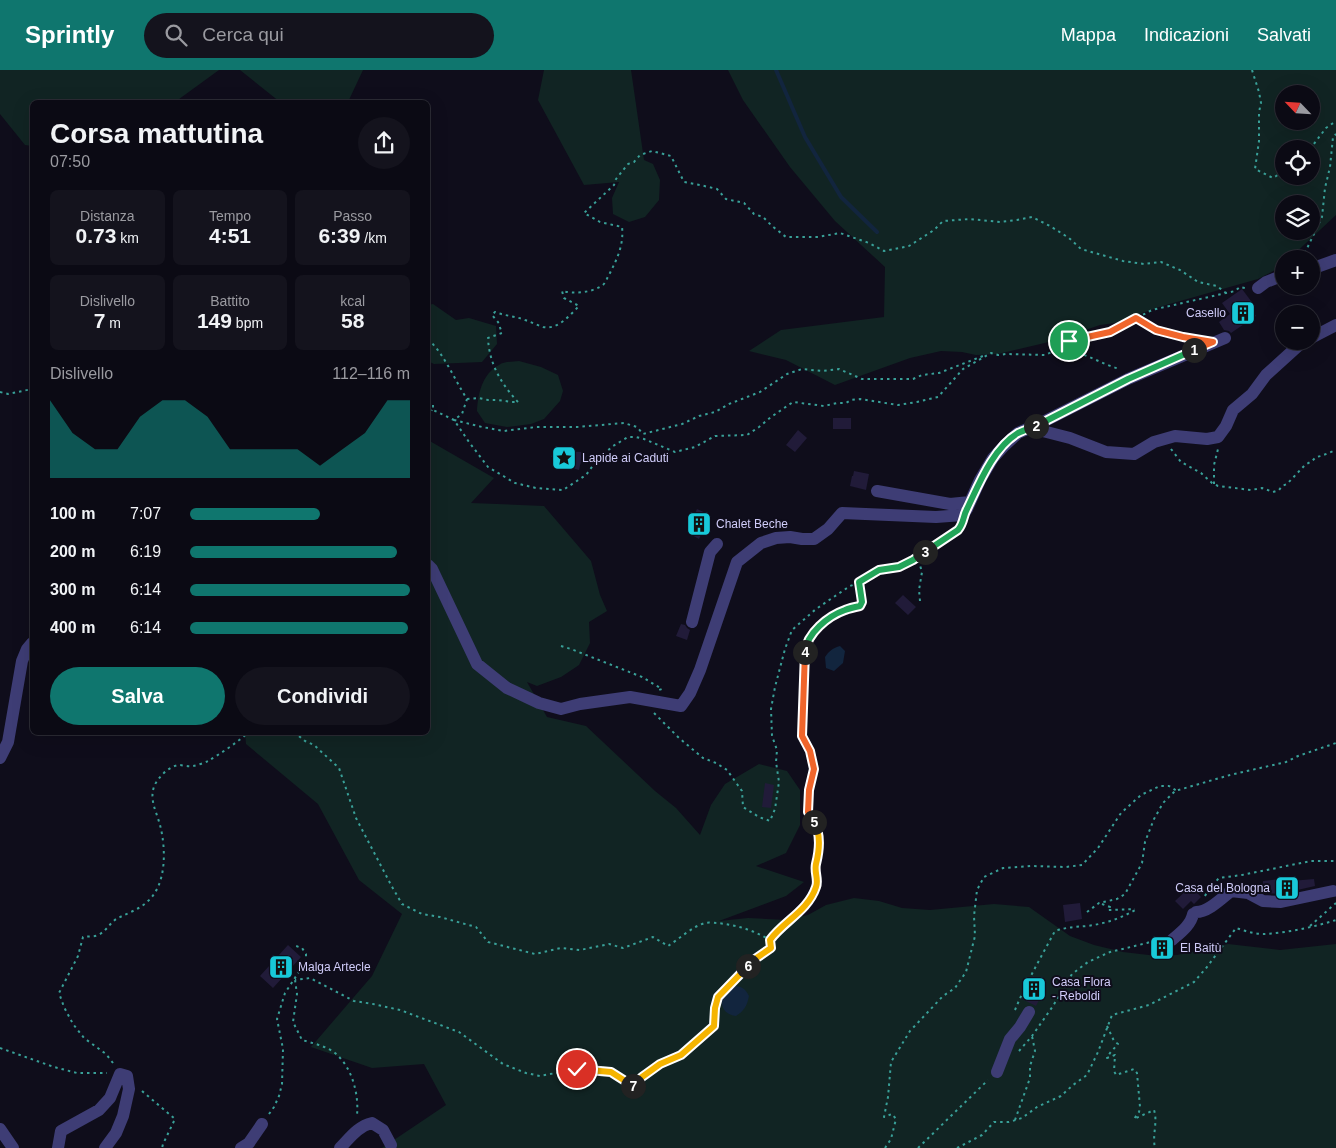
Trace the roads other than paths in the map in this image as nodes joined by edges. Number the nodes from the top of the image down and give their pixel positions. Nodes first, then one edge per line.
1 (1336, 260) edge
2 (1320, 266) edge
3 (1275, 278) edge
4 (1258, 288) dead end
5 (1336, 325) edge
6 (1320, 333) edge
7 (1219, 340) road end
8 (1294, 350) edge
9 (1031, 428) junction
10 (877, 491) dead end
11 (968, 507) junction
12 (717, 544) dead end
13 (430, 567) edge
14 (692, 622) dead end
15 (30, 646) edge
16 (0, 758) edge
17 (1334, 897) edge
18 (1168, 938) road end
19 (1029, 1012) dead end
20 (997, 1072) dead end
21 (262, 1124) road end
22 (0, 1129) edge
23 (391, 1145) dead end
24 (13, 1148) edge
25 (58, 1148) edge
26 (105, 1148) edge
27 (241, 1148) edge
28 (340, 1148) edge

1 - 2 street
3 - 4 street
5 - 6 street
7 - 9 street
8 - 9 street
9 - 11 street
10 - 11 street
11 - 13 street
12 - 14 street
15 - 16 street
17 - 18 street
19 - 20 street
21 - 27 street
22 - 24 street
23 - 28 street
25 - 26 street

